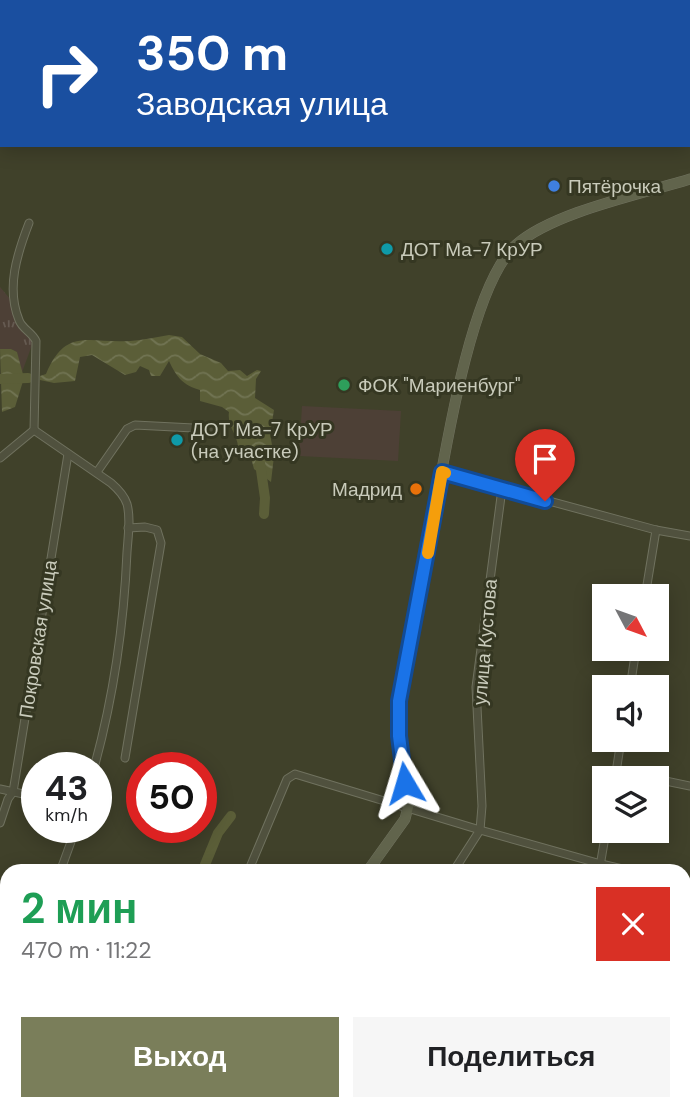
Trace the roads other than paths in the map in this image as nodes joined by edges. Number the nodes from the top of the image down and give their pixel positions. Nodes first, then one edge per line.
1 (690, 179) edge
2 (29, 223) dead end
3 (213, 429) dead end
4 (34, 430) junction
5 (68, 454) junction
6 (0, 458) edge
7 (97, 472) junction
8 (442, 472) junction
9 (502, 489) junction
10 (128, 528) junction
11 (656, 530) junction
12 (690, 537) edge
13 (647, 584) edge
14 (98, 752) edge
15 (125, 758) dead end
16 (669, 782) edge
17 (690, 786) edge
18 (0, 789) edge
19 (13, 792) junction
20 (21, 794) edge
21 (408, 807) junction
22 (0, 822) edge
23 (480, 830) junction
24 (71, 843) edge
25 (604, 843) edge
26 (63, 864) edge
27 (252, 864) edge
28 (373, 864) edge
29 (458, 864) edge
30 (587, 864) edge
31 (601, 864) edge

1 - 8 main road
2 - 4 street
3 - 7 street
4 - 5 street
4 - 6 street
5 - 7 street
5 - 19 street, Покровская улица
7 - 10 street
8 - 9 street
8 - 21 main road
9 - 11 street
9 - 23 street, улица Кустова
10 - 14 street
10 - 15 street
11 - 12 street
11 - 13 street
16 - 17 street
18 - 19 street
19 - 20 street
19 - 22 street, Покровская улица
21 - 23 street
21 - 27 street
21 - 28 main road
23 - 29 street
23 - 30 street
24 - 26 street
25 - 31 street

